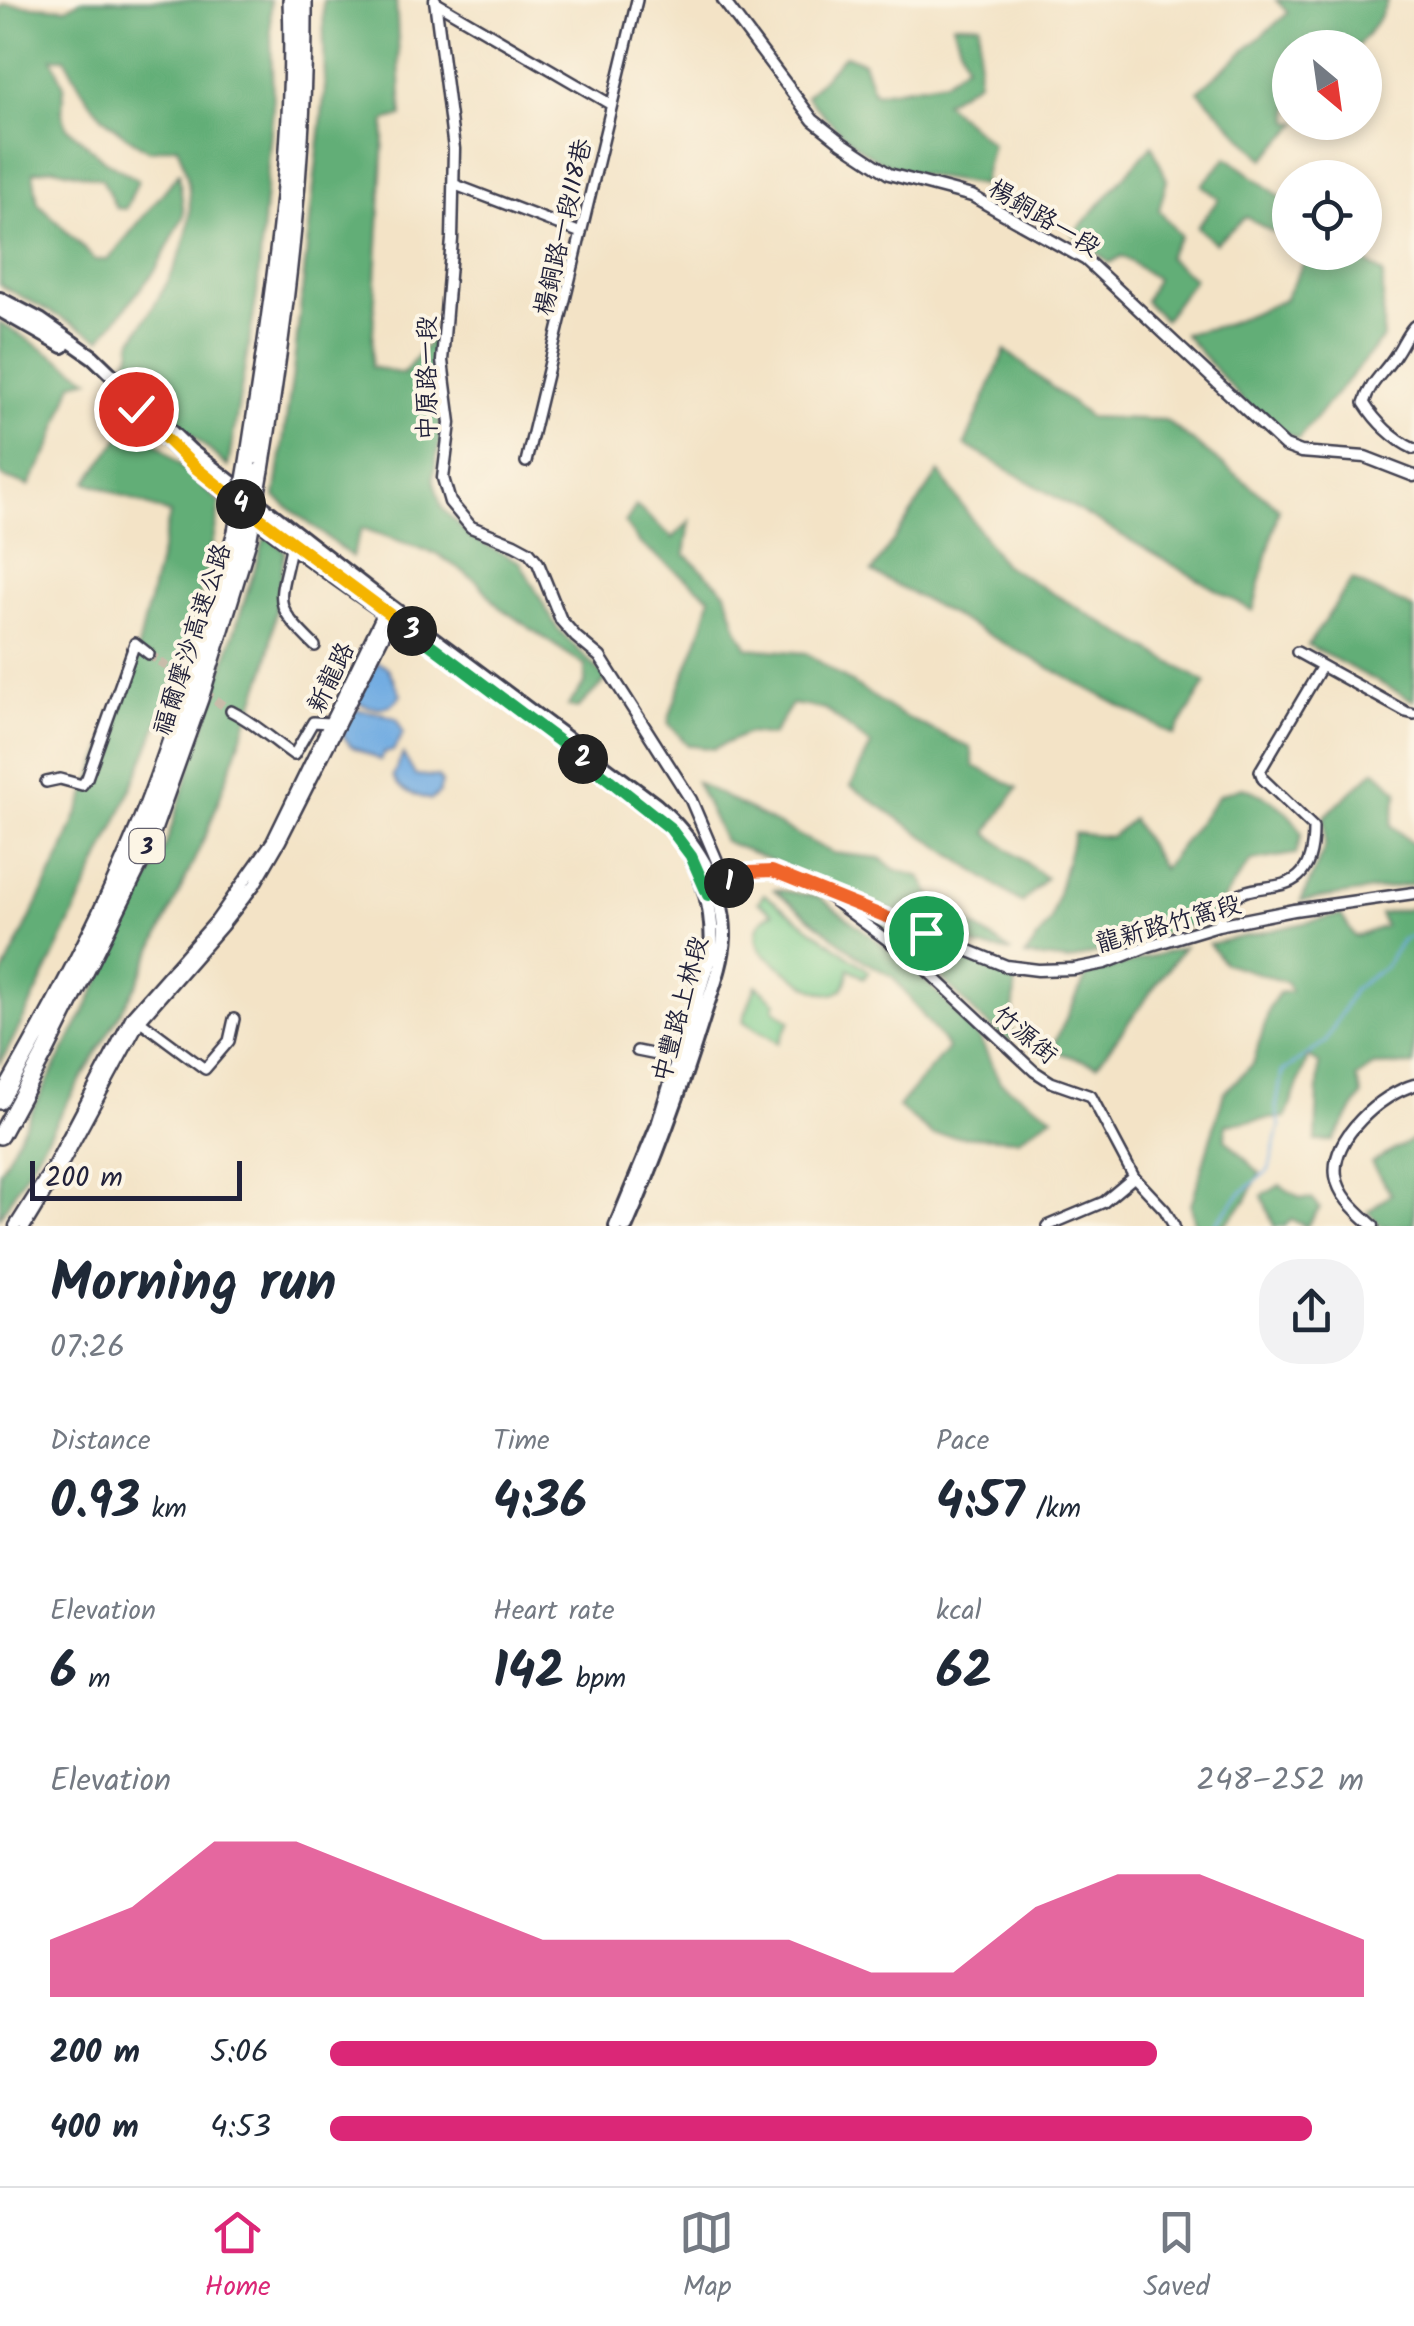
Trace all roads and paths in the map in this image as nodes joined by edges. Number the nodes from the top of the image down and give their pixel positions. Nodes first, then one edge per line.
1 (291, 0) edge
2 (304, 0) edge
3 (637, 0) edge
4 (723, 0) edge
5 (435, 1) edge
6 (610, 104) junction
7 (453, 184) junction
8 (580, 233) junction
9 (0, 299) edge
10 (0, 310) edge
11 (1414, 326) edge
12 (1414, 449) edge
13 (526, 462) dead end
14 (255, 466) junction
15 (1414, 476) edge
16 (243, 534) junction
17 (292, 543) junction
18 (389, 612) junction
19 (315, 646) dead end
20 (1297, 652) dead end
21 (150, 654) dead end
22 (1322, 666) junction
23 (231, 710) tunnel mouth
24 (1414, 714) edge
25 (329, 723) junction
26 (46, 782) dead end
27 (823, 892) junction
28 (712, 893) junction
29 (1414, 893) edge
30 (1218, 925) junction
31 (136, 1018) junction
32 (234, 1019) dead end
33 (636, 1051) dead end
34 (678, 1060) junction
35 (1414, 1085) edge
36 (0, 1102) edge
37 (0, 1136) edge
38 (1134, 1177) junction
39 (16, 1226) edge
40 (25, 1226) edge
41 (616, 1226) edge
42 (626, 1226) edge
43 (1046, 1226) edge
44 (1174, 1226) edge
45 (1373, 1226) edge

1 - 14 highway, 福爾摩沙高速公路 / 3
2 - 14 highway, 福爾摩沙高速公路 / 3
3 - 6 street, 楊銅路一段118巷
4 - 15 street, 楊銅路一段
5 - 6 street
5 - 7 street, 中原路一段
6 - 8 street, 楊銅路一段118巷
7 - 8 street
7 - 28 street, 中原路一段
8 - 13 street, 楊銅路一段118巷
9 - 18 main road, 中豐路上林段
10 - 17 main road, 中豐路上林段
11 - 12 street
14 - 16 highway, 福爾摩沙高速公路 / 3, bridge
16 - 36 highway, 福爾摩沙高速公路 / 3
16 - 37 highway, 福爾摩沙高速公路 / 3
17 - 18 main road, 中豐路上林段
17 - 19 street
18 - 25 street, 新龍路
18 - 28 main road, 中豐路上林段
18 - 31 street, 新龍路
20 - 22 street
21 - 26 street
22 - 24 street
22 - 30 street
23 - 25 street
25 - 31 street, 新龍路
27 - 28 street, 龍新路竹窩段
27 - 30 street, 龍新路竹窩段
27 - 38 street, 竹源街
28 - 34 main road, 中豐路上林段
28 - 42 main road, 中豐路上林段
29 - 30 street, 龍新路竹窩段
31 - 32 street
31 - 39 street, 新龍路
31 - 40 street, 新龍路
33 - 34 street
34 - 41 main road, 中豐路上林段
35 - 45 street
38 - 43 street
38 - 44 street, 竹源街

